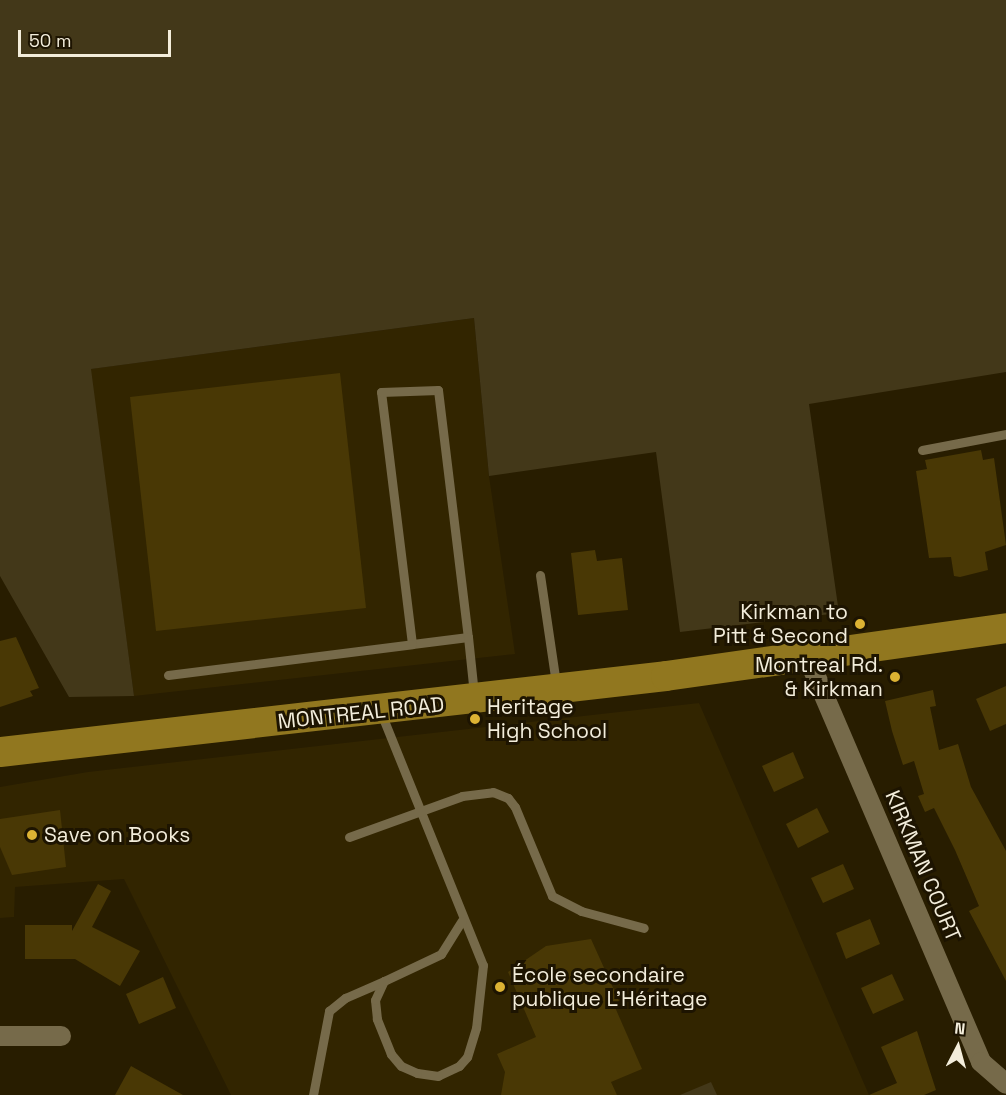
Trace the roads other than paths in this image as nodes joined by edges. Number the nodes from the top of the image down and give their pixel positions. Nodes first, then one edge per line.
1 (1006, 434) edge
2 (922, 450) dead end
3 (540, 574) dead end
4 (1006, 628) edge
5 (468, 637) junction
6 (412, 644) junction
7 (808, 658) junction
8 (168, 675) dead end
9 (557, 690) junction
10 (475, 700) junction
11 (380, 711) junction
12 (0, 752) edge
13 (418, 812) junction
14 (349, 837) dead end
15 (462, 921) junction
16 (644, 928) dead end
17 (384, 981) junction
18 (0, 1036) edge
19 (61, 1036) dead end
20 (1006, 1084) edge
21 (313, 1095) edge

1 - 2 lane
3 - 9 lane
4 - 7 main road, MONTREAL ROAD
5 - 6 lane
5 - 6 lane
5 - 10 lane
6 - 8 lane
7 - 9 main road, MONTREAL ROAD
7 - 20 street, KIRKMAN COURT
9 - 10 main road, MONTREAL ROAD
10 - 11 main road, MONTREAL ROAD
11 - 12 main road, MONTREAL ROAD
11 - 13 lane
13 - 14 lane
13 - 15 lane
13 - 16 lane
15 - 17 lane
15 - 17 lane
17 - 21 lane
18 - 19 street

